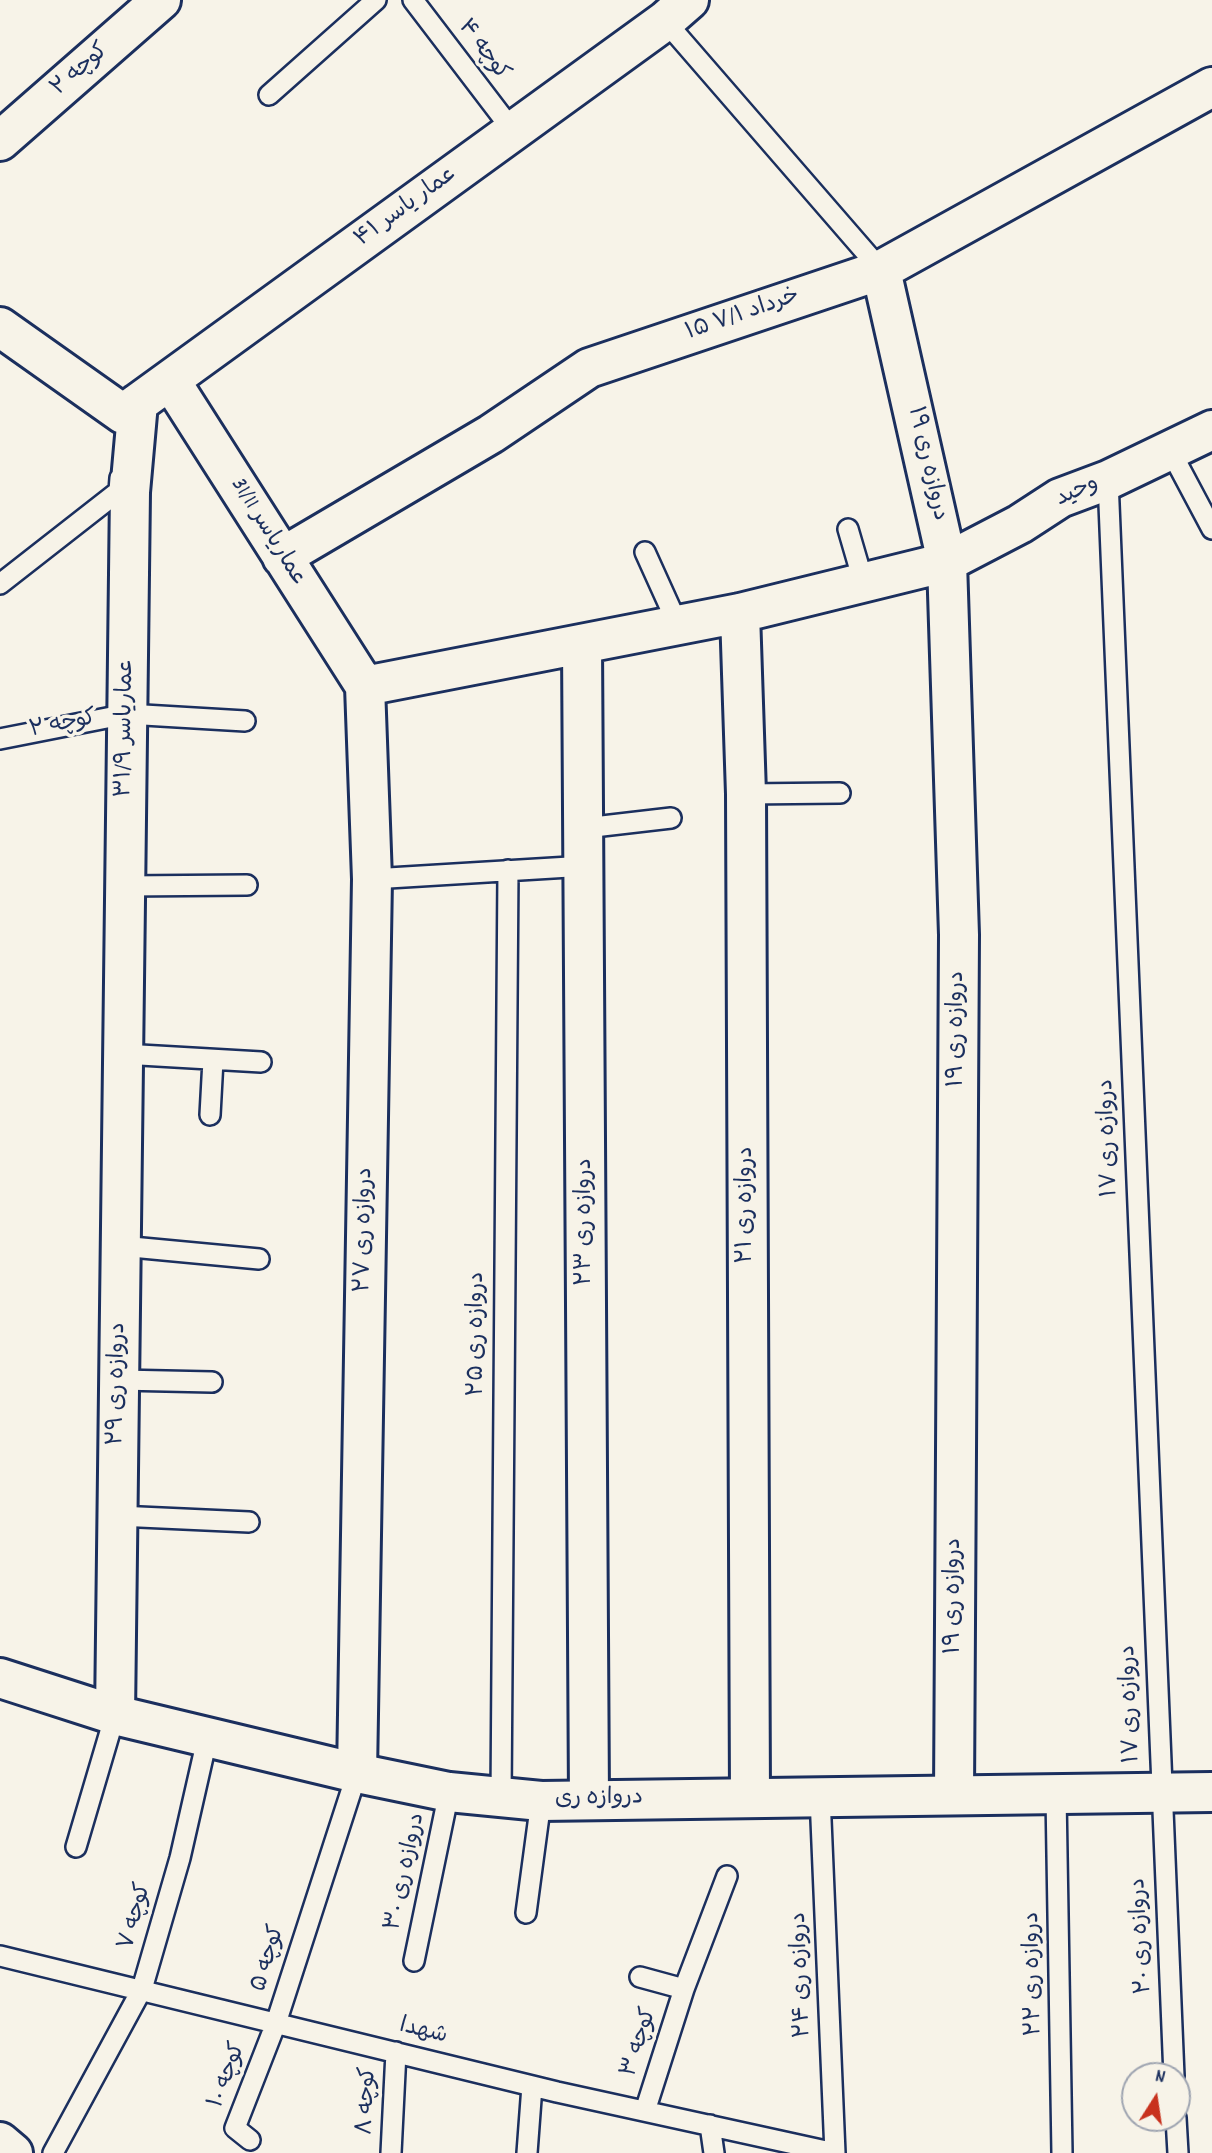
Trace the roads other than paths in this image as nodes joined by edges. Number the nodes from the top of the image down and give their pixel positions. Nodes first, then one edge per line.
1 (161, 0) edge
2 (376, 0) edge
3 (413, 0) edge
4 (677, 10) edge
5 (1212, 87) edge
6 (269, 96) dead end
7 (513, 131) junction
8 (0, 141) edge
9 (881, 270) junction
10 (0, 327) edge
11 (170, 380) junction
12 (131, 408) junction
13 (1212, 430) edge
14 (1170, 450) junction
15 (1108, 480) junction
16 (848, 529) dead end
17 (1212, 529) edge
18 (645, 552) dead end
19 (282, 557) junction
20 (947, 562) junction
21 (0, 584) edge
22 (864, 584) junction
23 (740, 613) junction
24 (678, 625) junction
25 (582, 644) junction
26 (365, 686) junction
27 (127, 714) junction
28 (245, 721) dead end
29 (0, 738) edge
30 (840, 793) dead end
31 (746, 794) junction
32 (671, 818) dead end
33 (585, 828) junction
34 (586, 866) junction
35 (508, 870) junction
36 (372, 878) junction
37 (247, 885) dead end
38 (125, 886) junction
39 (123, 1054) junction
40 (213, 1059) junction
41 (261, 1062) dead end
42 (210, 1115) dead end
43 (121, 1245) junction
44 (259, 1259) dead end
45 (120, 1380) junction
46 (212, 1382) dead end
47 (118, 1516) junction
48 (249, 1522) dead end
49 (0, 1678) edge
50 (115, 1715) junction
51 (208, 1735) junction
52 (356, 1773) junction
53 (1212, 1791) edge
54 (449, 1792) junction
55 (1160, 1793) junction
56 (954, 1795) junction
57 (1056, 1795) junction
58 (820, 1796) junction
59 (750, 1797) junction
60 (500, 1798) junction
61 (589, 1799) junction
62 (541, 1801) junction
63 (76, 1847) dead end
64 (727, 1876) dead end
65 (526, 1913) dead end
66 (0, 1956) edge
67 (414, 1961) dead end
68 (640, 1977) dead end
69 (142, 1989) junction
70 (684, 1989) junction
71 (276, 2022) junction
72 (396, 2052) junction
73 (1173, 2062) edge
74 (532, 2085) junction
75 (645, 2111) junction
76 (710, 2125) junction
77 (1177, 2132) edge
78 (250, 2140) dead end
79 (0, 2141) edge
80 (13, 2153) edge
81 (53, 2153) edge
82 (391, 2153) edge
83 (527, 2153) edge
84 (714, 2153) edge
85 (835, 2153) edge
86 (1062, 2153) edge
87 (1178, 2153) edge

1 - 8 street, کوچه ۲
2 - 6 lane
3 - 7 lane, کوچه ۴
4 - 7 street, عمار یاسر ۴۱
4 - 9 lane
5 - 9 street, ۱۵ خرداد ۷/۱
7 - 11 street, عمار یاسر ۴۱
9 - 19 street, ۱۵ خرداد ۷/۱
9 - 20 street, دروازه ری ۱۹
10 - 12 street
11 - 12 street, عمار یاسر ۴۱
11 - 19 street, عماریاسر 31/11
12 - 21 lane
12 - 27 street, عماریاسر ۳۱/۹
13 - 14 street, وحید
14 - 15 street, وحید
14 - 17 lane
15 - 20 street, وحید
15 - 55 lane, دروازه ری ۱۷
16 - 22 lane
18 - 24 lane
19 - 26 street, عماریاسر 31/11
20 - 22 street, وحید
20 - 56 street, دروازه ری ۱۹
22 - 23 street, وحید
23 - 24 street, وحید
23 - 31 street, دروازه ری ۲۱
24 - 25 street, وحید
25 - 26 street, وحید
25 - 33 street, دروازه ری ۲۳
26 - 36 street, دروازه ری ۲۷
27 - 28 lane, کوچه ۲
27 - 29 lane, کوچه ۲
27 - 38 street, عماریاسر ۳۱/۹
30 - 31 lane
31 - 59 street, دروازه ری ۲۱
32 - 33 lane
33 - 34 street, دروازه ری ۲۳
34 - 35 lane
34 - 61 street, دروازه ری ۲۳
35 - 36 lane
35 - 60 lane, دروازه ری ۲۵
36 - 52 street, دروازه ری ۲۷
37 - 38 lane
38 - 39 street, عماریاسر ۳۱/۹
39 - 40 lane
39 - 43 street, دروازه ری ۲۹
40 - 41 lane
40 - 42 lane
43 - 44 lane
43 - 45 street, دروازه ری ۲۹
45 - 46 lane
45 - 47 street, دروازه ری ۲۹
47 - 48 lane
47 - 50 street, دروازه ری ۲۹
49 - 50 street, دروازه ری
50 - 51 street, دروازه ری
50 - 63 lane
51 - 52 street, دروازه ری
51 - 69 lane, کوچه ۷
52 - 54 street, دروازه ری
52 - 71 lane, کوچه ۵
53 - 55 street, دروازه ری
54 - 60 street, دروازه ری
54 - 67 lane, دروازه ری ۳۰
55 - 57 street, دروازه ری
55 - 73 lane, دروازه ری ۲۰
56 - 57 street, دروازه ری
56 - 58 street, دروازه ری
57 - 86 lane, دروازه ری ۲۲
58 - 59 street, دروازه ری
58 - 85 lane, دروازه ری ۲۴
59 - 61 street, دروازه ری
60 - 62 street, دروازه ری
61 - 62 street, دروازه ری
62 - 65 lane
64 - 70 lane, کوچه ۳
66 - 69 lane, شهدا
68 - 70 lane
69 - 71 lane, شهدا
69 - 81 lane, کوچه ۷
70 - 75 lane, کوچه ۳
71 - 72 lane, شهدا
71 - 78 lane, کوچه ۱۰
72 - 74 lane, شهدا
72 - 82 lane, کوچه ۸
74 - 75 lane, شهدا
74 - 83 lane
75 - 76 lane, شهدا
76 - 84 lane
76 - 85 lane, شهدا
77 - 87 lane
79 - 80 street

